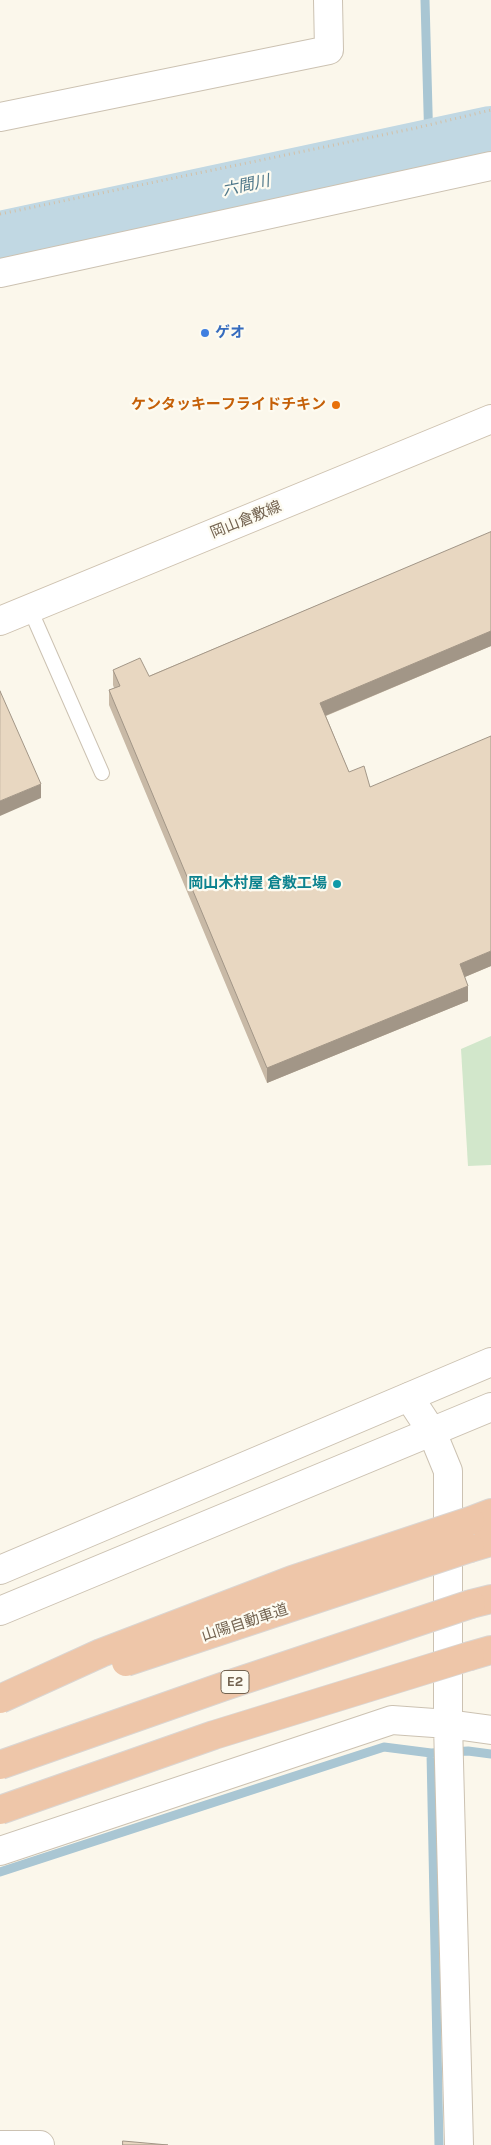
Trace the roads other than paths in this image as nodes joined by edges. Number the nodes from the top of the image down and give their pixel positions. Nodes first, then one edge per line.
1 (328, 0) edge
2 (0, 116) edge
3 (491, 166) edge
4 (0, 273) edge
5 (491, 419) edge
6 (30, 609) junction
7 (0, 621) edge
8 (102, 773) dead end
9 (491, 1362) edge
10 (409, 1396) junction
11 (491, 1408) edge
12 (432, 1432) junction
13 (480, 1517) edge
14 (480, 1545) edge
15 (0, 1570) edge
16 (481, 1601) edge
17 (0, 1611) edge
18 (481, 1653) edge
19 (0, 1699) edge
20 (0, 1708) edge
21 (491, 1730) edge
22 (449, 1743) junction
23 (0, 1765) edge
24 (0, 1810) edge
25 (0, 1852) edge
26 (0, 2145) edge
27 (40, 2145) edge
28 (459, 2145) edge

1 - 2 street
3 - 4 street
5 - 6 street, 岡山倉敷線
6 - 7 street, 岡山倉敷線
6 - 8 lane
9 - 10 street
10 - 12 street
10 - 15 street
11 - 12 street
12 - 17 street
12 - 22 street
13 - 19 highway, bridge
14 - 20 highway, 山陽自動車道, bridge
16 - 23 highway, E2, bridge
18 - 24 highway, bridge
21 - 22 street
22 - 25 street
22 - 28 street
26 - 27 street

